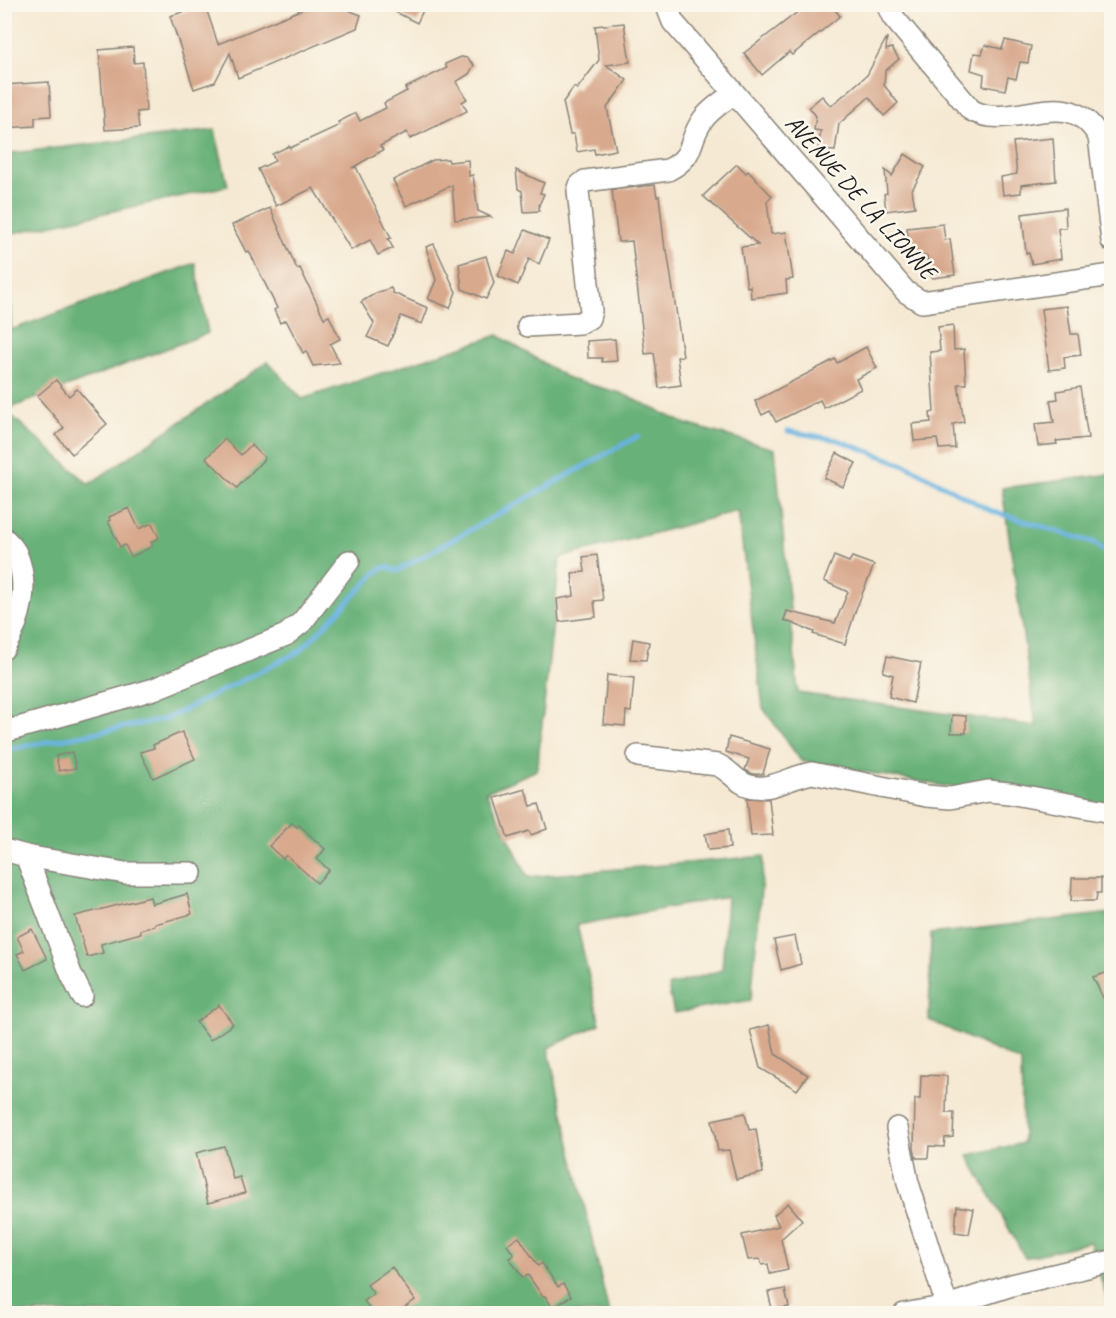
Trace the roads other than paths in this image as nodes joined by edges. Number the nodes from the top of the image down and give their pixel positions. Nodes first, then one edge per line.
1 (666, 4) edge
2 (887, 4) edge
3 (734, 93) junction
4 (1112, 241) edge
5 (1112, 275) edge
6 (528, 326) dead end
7 (4, 538) edge
8 (349, 561) dead end
9 (4, 648) edge
10 (4, 732) edge
11 (638, 756) dead end
12 (1112, 812) edge
13 (4, 850) edge
14 (26, 856) junction
15 (190, 873) dead end
16 (82, 996) dead end
17 (897, 1128) dead end
18 (1112, 1261) edge
19 (947, 1306) junction
20 (904, 1314) edge

1 - 3 street, AVENUE DE LA LIONNE
2 - 4 street
3 - 5 street, AVENUE DE LA LIONNE
3 - 6 street
7 - 9 street
8 - 10 street
11 - 12 street
13 - 14 street
14 - 15 street
14 - 16 street
17 - 19 street
18 - 19 street
19 - 20 street

